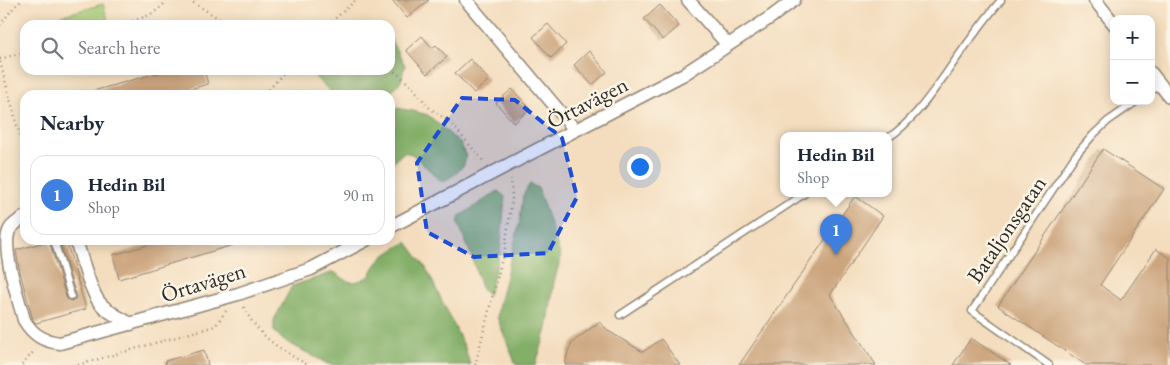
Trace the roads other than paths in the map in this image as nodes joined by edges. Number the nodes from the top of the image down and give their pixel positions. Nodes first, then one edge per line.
1 (466, 0) edge
2 (688, 0) edge
3 (794, 0) edge
4 (1001, 0) edge
5 (1095, 0) edge
6 (1110, 19) edge
7 (728, 45) junction
8 (1156, 88) edge
9 (1170, 97) edge
10 (1131, 105) edge
11 (576, 130) junction
12 (892, 136) edge
13 (799, 197) edge
14 (20, 220) edge
15 (395, 224) edge
16 (56, 245) edge
17 (78, 245) edge
18 (357, 245) edge
19 (71, 296) dead end
20 (620, 315) dead end
21 (132, 324) junction
22 (1050, 365) edge

1 - 11 street
2 - 7 street
3 - 7 street, Örtavägen
4 - 12 lane
5 - 6 street
7 - 11 street, Örtavägen
8 - 9 street
10 - 22 lane, Bataljonsgatan
11 - 15 street, Örtavägen
13 - 20 lane
14 - 21 street, Örtavägen
16 - 19 lane
17 - 21 street
18 - 21 street, Örtavägen

